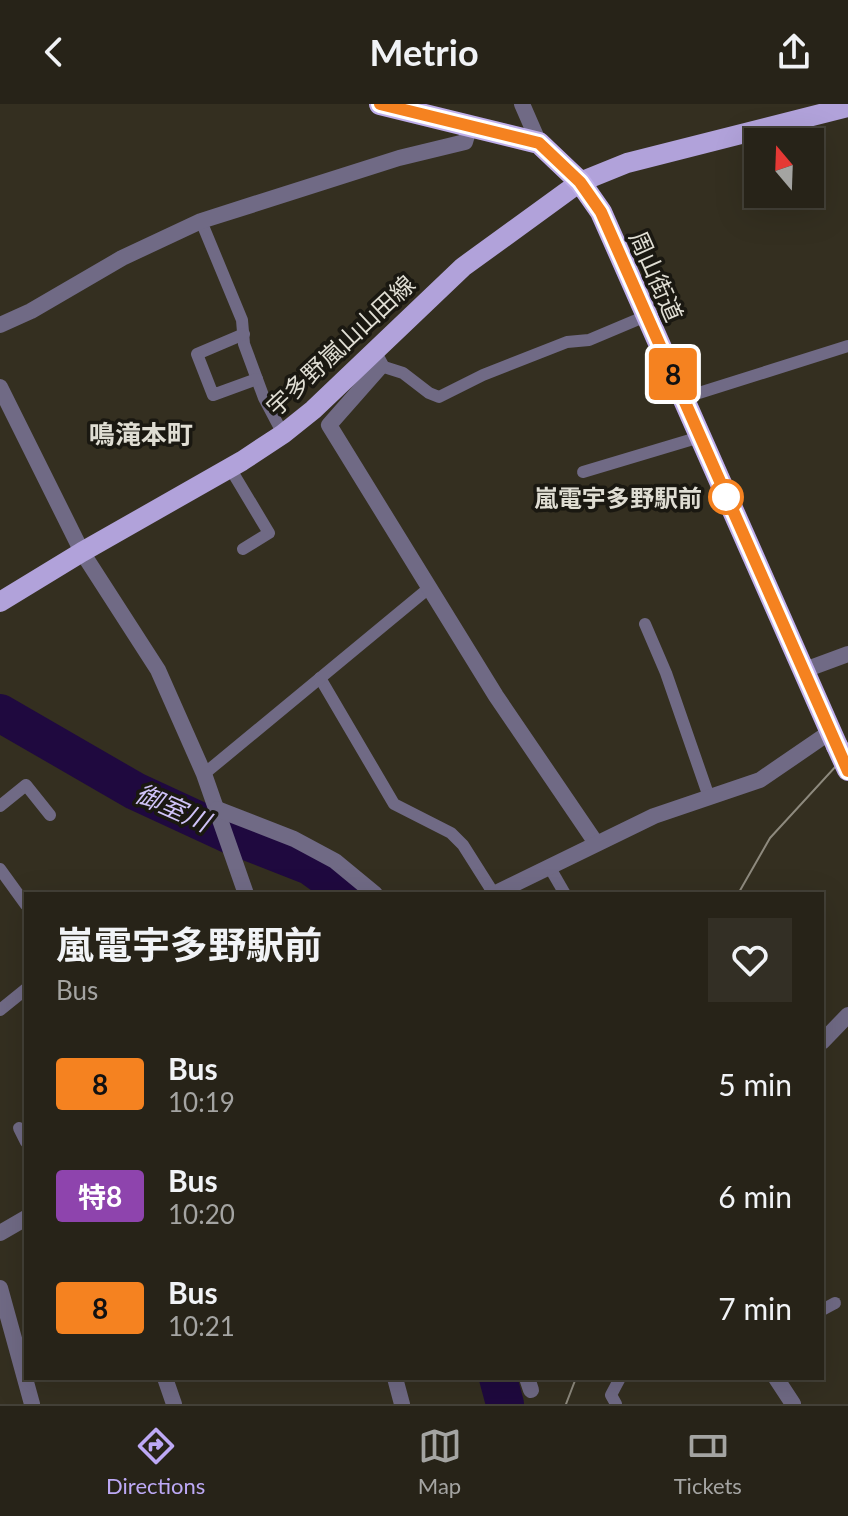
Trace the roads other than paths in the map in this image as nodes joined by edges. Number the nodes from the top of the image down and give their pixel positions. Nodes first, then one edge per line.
1 (380, 104) edge
2 (522, 104) edge
3 (848, 107) edge
4 (470, 125) junction
5 (539, 143) junction
6 (580, 182) junction
7 (201, 221) junction
8 (646, 316) junction
9 (0, 325) edge
10 (244, 334) junction
11 (848, 346) edge
12 (377, 359) junction
13 (257, 379) junction
14 (0, 387) edge
15 (683, 398) junction
16 (283, 434) junction
17 (700, 437) junction
18 (230, 468) junction
19 (583, 472) dead end
20 (243, 549) dead end
21 (82, 552) junction
22 (429, 588) junction
23 (0, 602) edge
24 (645, 624) dead end
25 (848, 654) edge
26 (802, 671) junction
27 (320, 678) junction
28 (833, 739) junction
29 (848, 771) edge
30 (204, 774) junction
31 (709, 797) junction
32 (0, 806) edge
33 (218, 811) junction
34 (50, 815) dead end
35 (596, 843) junction
36 (550, 868) junction
37 (0, 869) edge
38 (245, 892) edge
39 (373, 892) edge
40 (493, 892) edge
41 (498, 892) edge
42 (564, 892) edge
43 (24, 902) edge
44 (24, 991) edge
45 (0, 1010) edge
46 (848, 1015) edge
47 (824, 1040) edge
48 (19, 1128) dead end
49 (24, 1138) edge
50 (24, 1219) edge
51 (0, 1233) edge
52 (0, 1288) edge
53 (835, 1303) dead end
54 (824, 1309) edge
55 (24, 1375) edge
56 (25, 1380) edge
57 (166, 1380) edge
58 (396, 1380) edge
59 (619, 1380) edge
60 (777, 1380) edge
61 (32, 1404) edge
62 (174, 1404) edge
63 (402, 1404) edge
64 (616, 1404) edge
65 (793, 1404) edge

1 - 4 highway, 周山街道
2 - 5 street
3 - 6 main road, 宇多野嵐山山田線
4 - 5 highway, 周山街道
4 - 7 street
5 - 6 highway, 周山街道
6 - 8 highway, 周山街道
6 - 12 main road, 宇多野嵐山山田線
7 - 9 street
7 - 10 lane
8 - 12 lane
8 - 15 highway, 周山街道
10 - 13 lane
10 - 13 lane
11 - 15 lane
12 - 16 main road, 宇多野嵐山山田線
12 - 22 street
13 - 16 lane
14 - 21 street
15 - 17 highway, 周山街道
16 - 18 main road, 宇多野嵐山山田線
17 - 19 lane
17 - 26 highway, 周山街道
18 - 20 lane
18 - 21 main road, 宇多野嵐山山田線
21 - 23 main road, 宇多野嵐山山田線
21 - 30 street
22 - 27 lane
22 - 35 street
24 - 31 lane
25 - 26 street
26 - 28 highway, 周山街道
27 - 30 lane
27 - 40 lane
28 - 29 highway, 周山街道, bridge
28 - 31 street
30 - 33 street
31 - 35 street
32 - 34 lane
33 - 38 street
33 - 39 street
35 - 36 street
36 - 41 street
36 - 42 lane
37 - 43 lane
44 - 45 lane
46 - 47 street
48 - 49 lane
50 - 51 street
52 - 55 street
53 - 54 lane
56 - 61 street
57 - 62 street
58 - 63 street
59 - 64 lane
60 - 65 street

